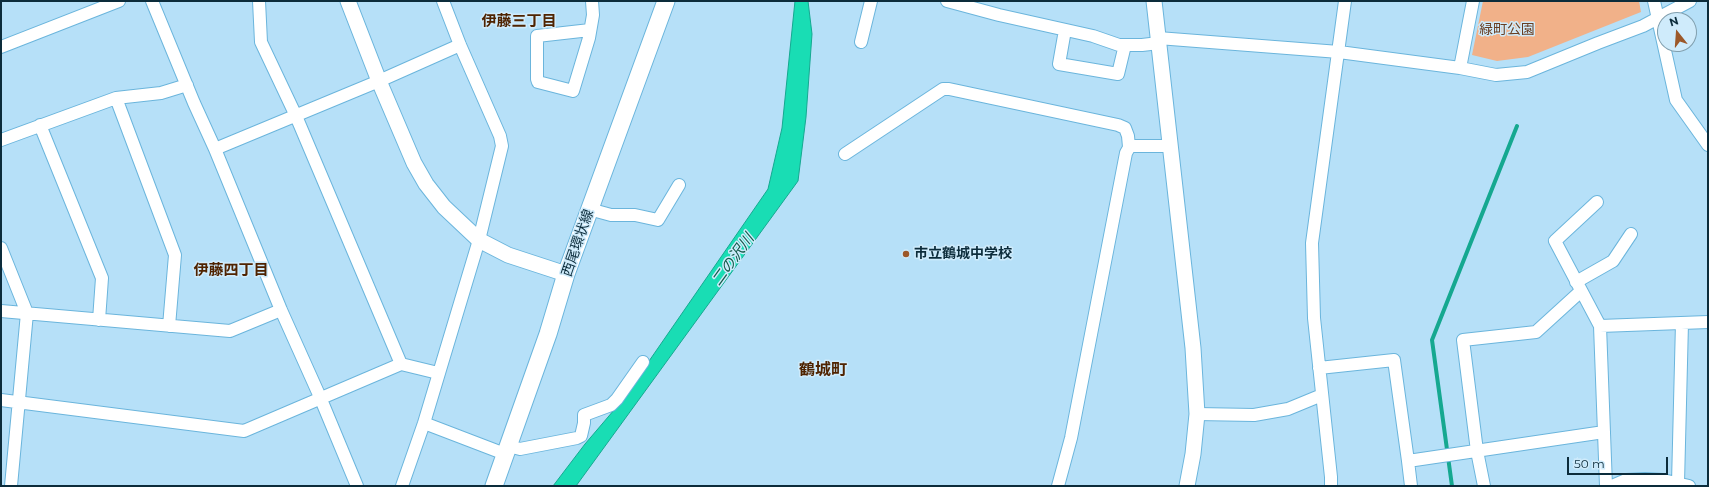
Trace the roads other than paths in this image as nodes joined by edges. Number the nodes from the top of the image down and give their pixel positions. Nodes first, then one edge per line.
1 (118, 1) edge
2 (152, 1) edge
3 (259, 1) edge
4 (348, 1) edge
5 (443, 1) edge
6 (592, 1) edge
7 (666, 1) edge
8 (871, 1) edge
9 (947, 1) edge
10 (1154, 1) edge
11 (1346, 1) edge
12 (1473, 1) edge
13 (1654, 1) edge
14 (1690, 1) edge
15 (1670, 12) edge
16 (1657, 14) edge
17 (1657, 20) edge
18 (590, 30) junction
19 (1065, 30) junction
20 (1158, 40) junction
21 (861, 42) dead end
22 (460, 45) junction
23 (1126, 45) junction
24 (1, 47) edge
25 (1339, 52) junction
26 (1665, 52) edge
27 (1460, 68) junction
28 (379, 81) junction
29 (187, 85) junction
30 (116, 98) junction
31 (296, 116) junction
32 (40, 125) junction
33 (1, 140) edge
34 (1708, 145) edge
35 (1169, 146) junction
36 (1129, 147) junction
37 (215, 149) junction
38 (845, 154) dead end
39 (679, 185) dead end
40 (1597, 202) dead end
41 (590, 209) junction
42 (1631, 234) dead end
43 (478, 240) junction
44 (1, 248) edge
45 (566, 274) junction
46 (1579, 286) junction
47 (281, 310) junction
48 (1, 311) edge
49 (27, 313) junction
50 (99, 320) junction
51 (1708, 322) edge
52 (1682, 323) junction
53 (169, 326) junction
54 (1600, 326) junction
55 (643, 362) dead end
56 (401, 364) junction
57 (1319, 368) junction
58 (438, 373) junction
59 (1322, 395) junction
60 (320, 397) junction
61 (1, 400) edge
62 (19, 401) junction
63 (1196, 414) junction
64 (424, 423) junction
65 (1604, 432) junction
66 (507, 450) junction
67 (1477, 451) junction
68 (1408, 461) junction
69 (1684, 485) edge
70 (11, 486) edge
71 (357, 486) edge
72 (402, 486) edge
73 (494, 486) edge
74 (1058, 486) edge
75 (1186, 486) edge
76 (1331, 486) edge
77 (1411, 486) edge
78 (1484, 486) edge
79 (1606, 486) edge
80 (1612, 486) edge

1 - 24 street
2 - 29 street
3 - 31 street
4 - 28 street
5 - 22 street
6 - 18 street
7 - 41 main road, 西尾環状線
8 - 21 street
9 - 19 street
10 - 20 street
11 - 25 street
12 - 27 street
13 - 16 street
14 - 15 street
17 - 27 street
18 - 18 street
19 - 23 street
19 - 23 street
20 - 23 street
20 - 25 street
20 - 35 street
22 - 28 street
22 - 43 street
25 - 27 street
25 - 57 street
26 - 34 street
28 - 31 street
28 - 43 street
29 - 30 street
29 - 37 street
30 - 32 street
30 - 53 street
31 - 37 street
31 - 56 street
32 - 33 street
32 - 50 street
35 - 36 street
35 - 63 street
36 - 38 street
36 - 74 street
37 - 47 street
39 - 41 street
40 - 46 street
41 - 45 main road, 西尾環状線
42 - 46 street
43 - 45 street
43 - 58 street
44 - 49 street
45 - 66 main road, 西尾環状線
46 - 54 street
46 - 67 street
47 - 53 street
47 - 60 street
48 - 49 street
49 - 50 street
49 - 62 street
50 - 53 street
51 - 52 street
52 - 54 street
52 - 69 street
54 - 65 street
55 - 66 street
56 - 58 street
56 - 60 street
57 - 59 street
57 - 68 street
58 - 64 street
59 - 63 street
59 - 76 street
60 - 62 street
60 - 71 street
61 - 62 street
62 - 70 street
63 - 75 street
64 - 66 street
64 - 72 street
65 - 67 street
65 - 79 street
66 - 73 main road, 西尾環状線
67 - 68 street
67 - 78 street
68 - 77 street
69 - 80 street

